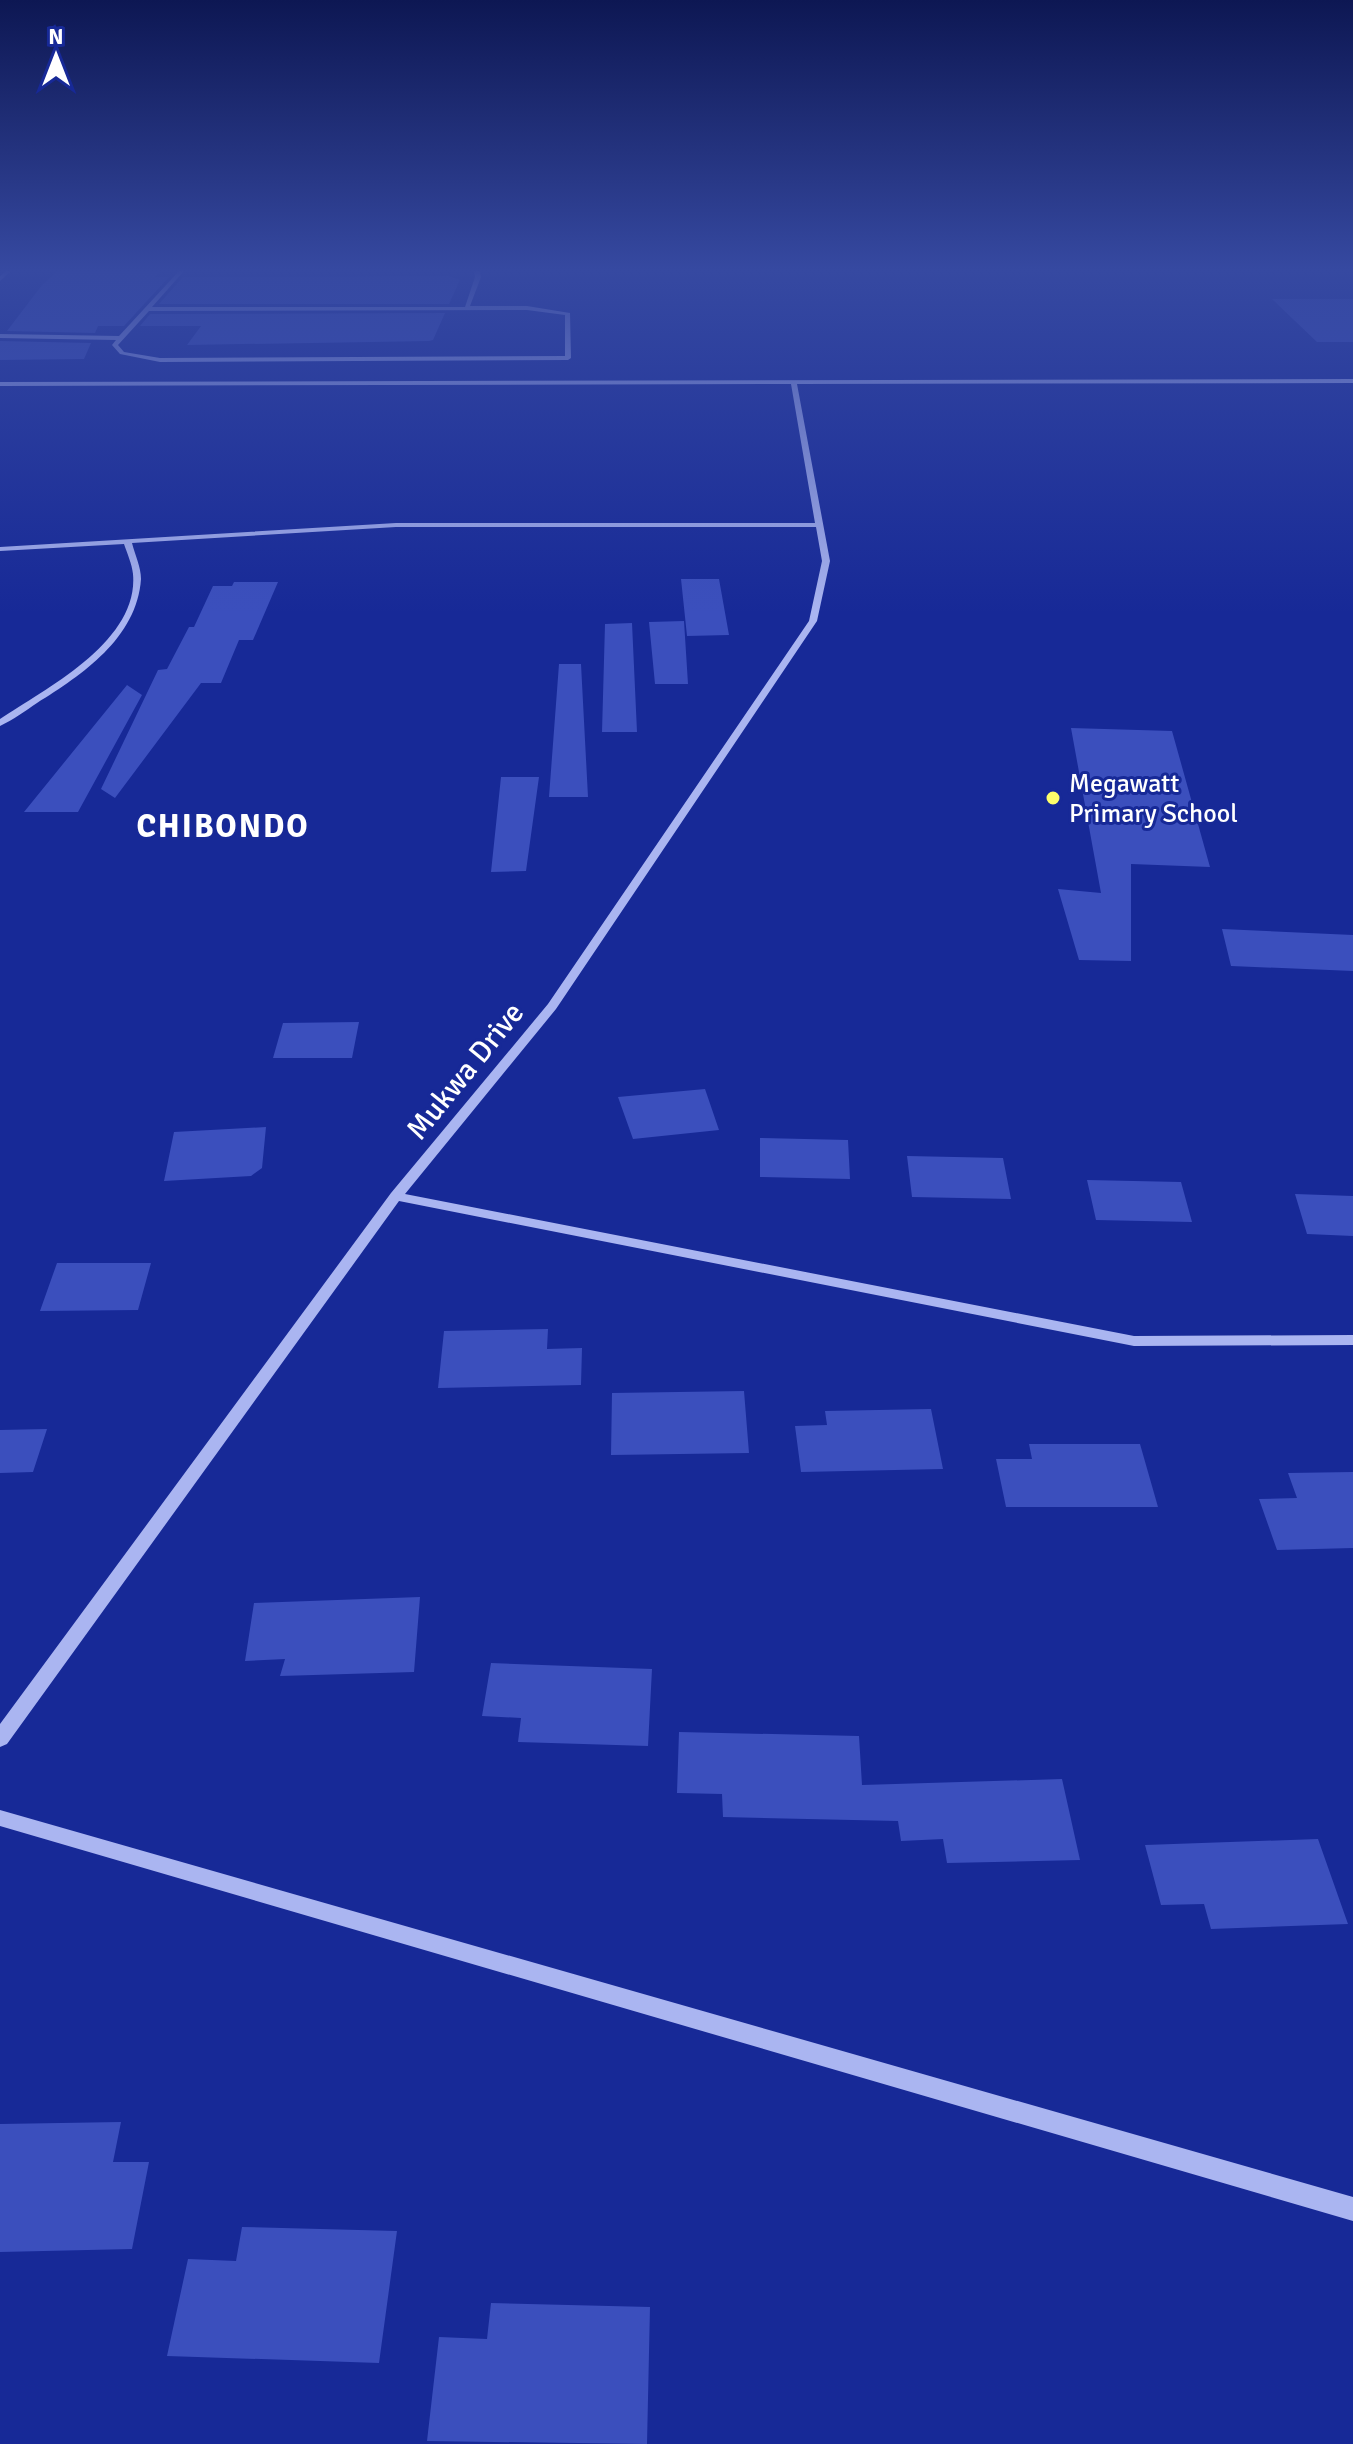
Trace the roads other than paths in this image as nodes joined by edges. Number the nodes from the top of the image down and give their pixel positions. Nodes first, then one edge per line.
1 (794, 385) edge
2 (818, 525) junction
3 (127, 541) junction
4 (0, 549) edge
5 (0, 723) edge
6 (396, 1196) junction
7 (1353, 1340) edge
8 (0, 1739) edge
9 (0, 1818) edge
10 (1353, 2209) edge

1 - 2 street, Mukwa Drive
2 - 3 street
2 - 6 street, Mukwa Drive
3 - 4 street
3 - 5 street
6 - 7 street
6 - 8 street, Mukwa Drive
9 - 10 street

